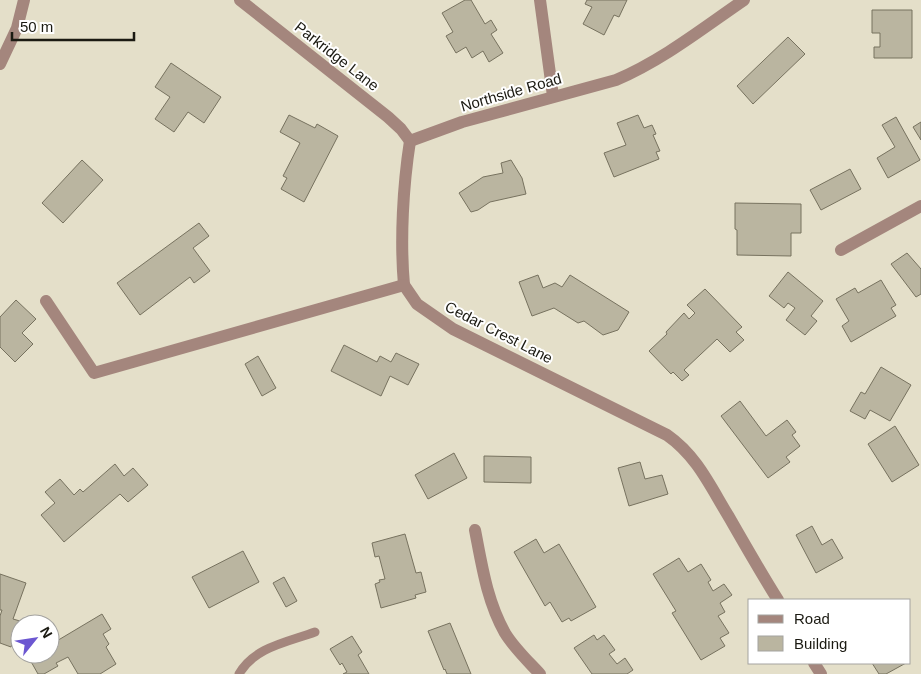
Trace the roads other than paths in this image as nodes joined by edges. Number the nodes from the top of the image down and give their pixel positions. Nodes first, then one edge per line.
1 (24, 0) edge
2 (240, 0) edge
3 (540, 0) edge
4 (744, 0) edge
5 (0, 64) edge
6 (553, 96) junction
7 (410, 142) junction
8 (921, 206) edge
9 (841, 250) dead end
10 (404, 285) junction
11 (46, 301) dead end
12 (475, 530) dead end
13 (777, 599) edge
14 (315, 632) dead end
15 (239, 674) edge
16 (540, 674) edge

1 - 5 street
2 - 7 street, Parkridge Lane
3 - 6 street
4 - 6 street, Northside Road
6 - 7 street, Northside Road
7 - 10 street
8 - 9 street
10 - 11 street
10 - 13 street, Cedar Crest Lane
12 - 16 street
14 - 15 lane

